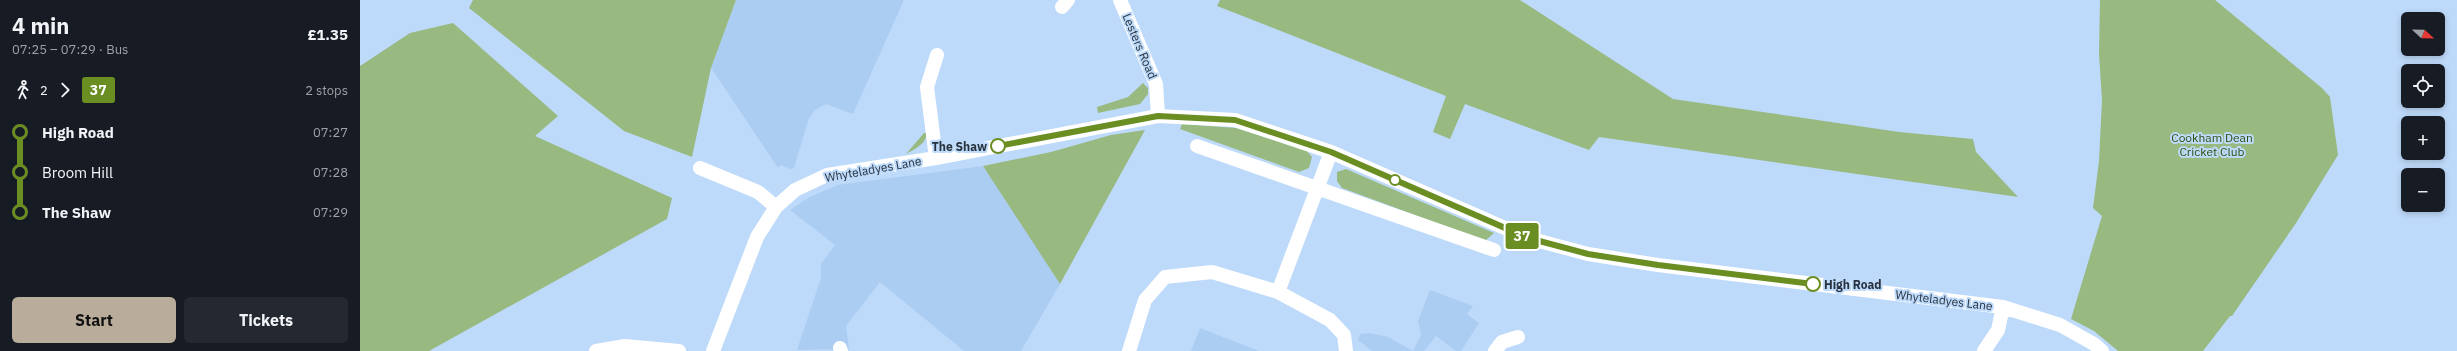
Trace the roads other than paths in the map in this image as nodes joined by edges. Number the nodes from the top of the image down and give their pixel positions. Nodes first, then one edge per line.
1 (1120, 0) edge
2 (937, 55) dead end
3 (1158, 116) junction
4 (1197, 146) dead end
5 (1331, 152) junction
6 (936, 158) junction
7 (700, 168) dead end
8 (1316, 188) junction
9 (776, 206) junction
10 (1494, 250) dead end
11 (1278, 292) junction
12 (2003, 307) junction
13 (1518, 336) dead end
14 (596, 351) edge
15 (679, 351) edge
16 (713, 351) edge
17 (1129, 351) edge
18 (1346, 351) edge
19 (1495, 351) edge
20 (1984, 351) edge
21 (2102, 351) edge

1 - 3 street, Lesters Road
2 - 6 street
3 - 5 street, Whyteladyes Lane
3 - 6 street, Whyteladyes Lane
4 - 8 street
5 - 8 street
5 - 12 street, Whyteladyes Lane
6 - 9 street, Whyteladyes Lane
7 - 9 street
8 - 10 street
8 - 11 street
9 - 16 street, Whyteladyes Lane
11 - 17 street
11 - 18 street
12 - 20 street
12 - 21 street, Whyteladyes Lane
13 - 19 street
14 - 15 street

